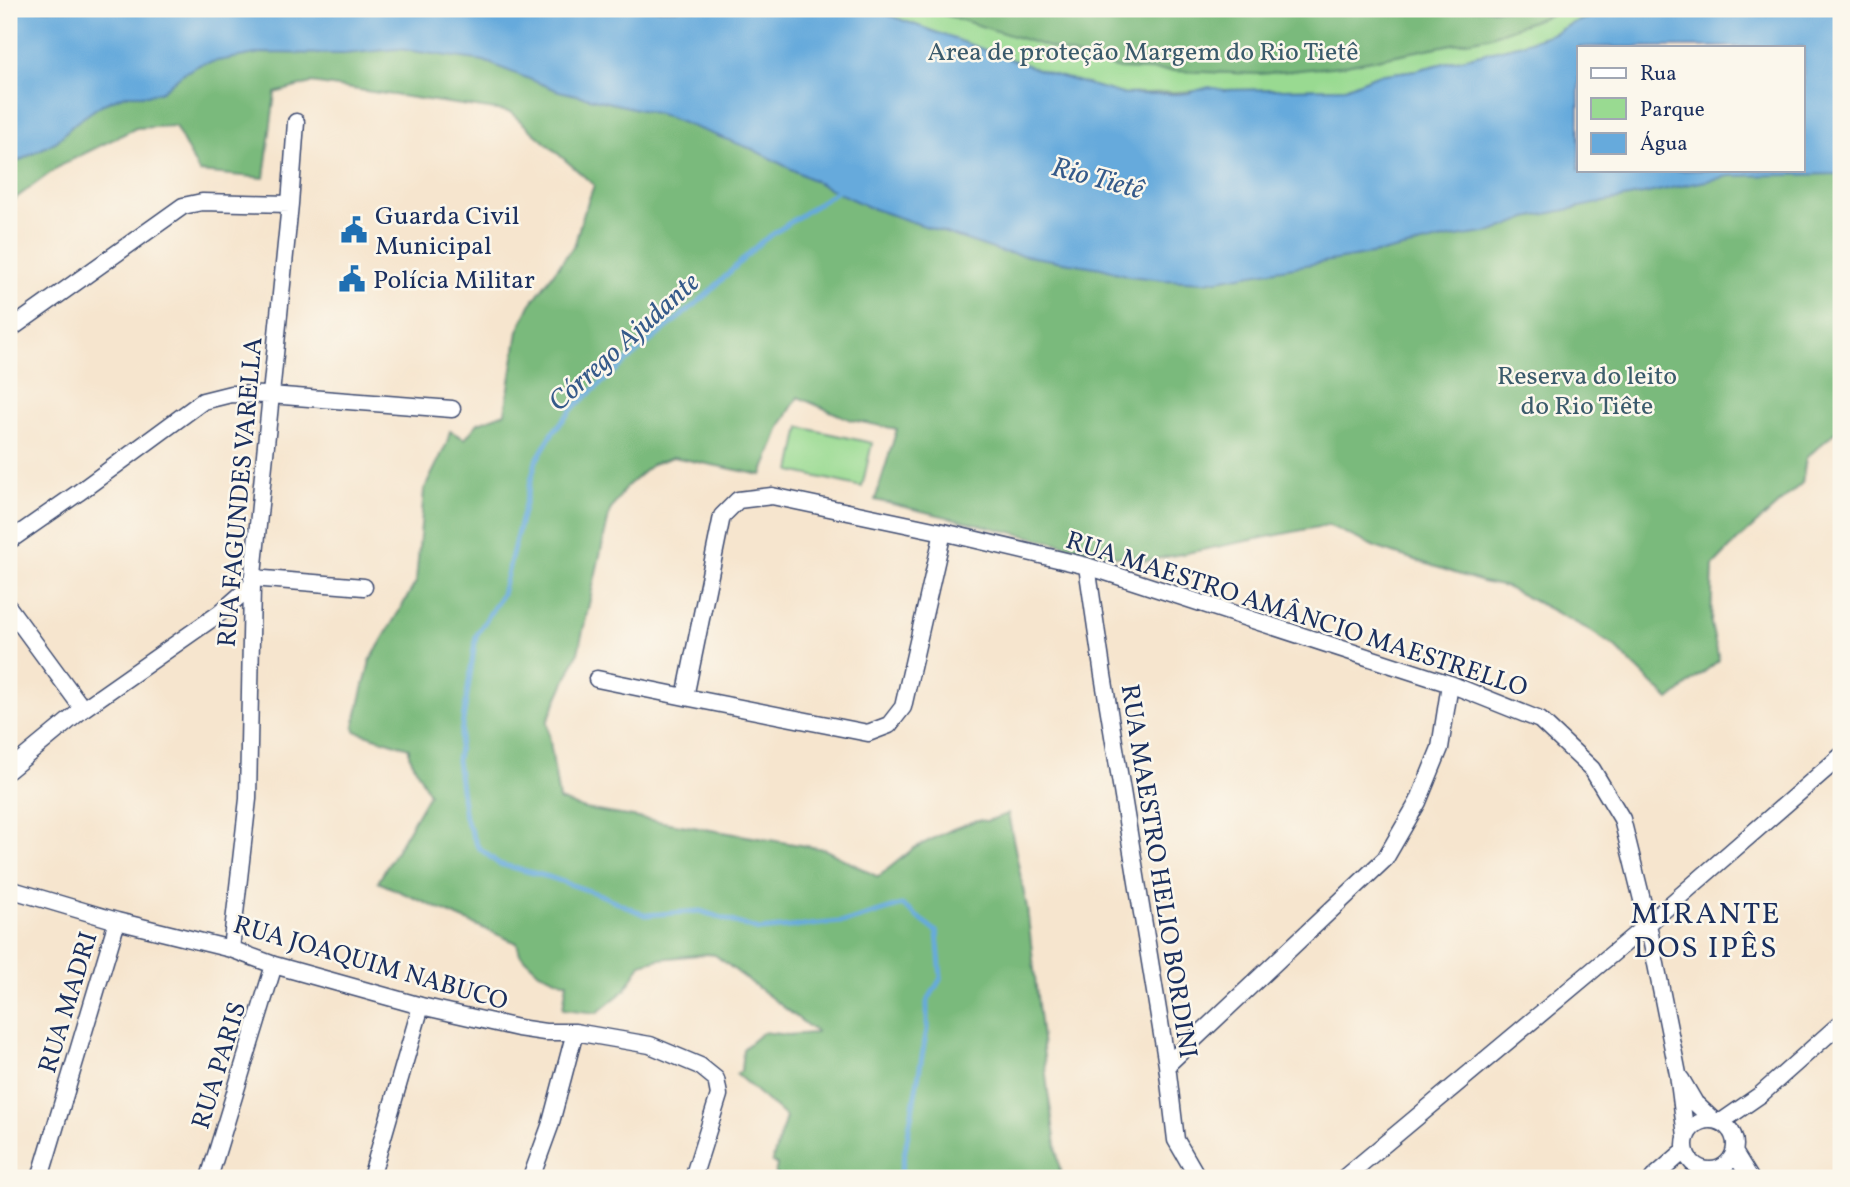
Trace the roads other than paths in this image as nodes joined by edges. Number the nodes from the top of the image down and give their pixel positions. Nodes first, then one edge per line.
1 (296, 122) dead end
2 (290, 204) junction
3 (9, 330) edge
4 (270, 394) junction
5 (452, 409) dead end
6 (943, 532) junction
7 (9, 541) edge
8 (1087, 566) junction
9 (252, 582) junction
10 (364, 587) dead end
11 (9, 608) edge
12 (597, 679) dead end
13 (1450, 684) junction
14 (685, 697) junction
15 (83, 709) junction
16 (1841, 756) edge
17 (9, 770) edge
18 (9, 889) edge
19 (117, 921) junction
20 (1648, 924) junction
21 (231, 948) junction
22 (274, 965) junction
23 (421, 1006) junction
24 (1841, 1023) edge
25 (575, 1032) junction
26 (1167, 1065) junction
27 (1678, 1074) junction
28 (1760, 1095) junction
29 (1717, 1121) junction
30 (1686, 1143) junction
31 (1734, 1144) junction
32 (1710, 1174) edge
33 (40, 1178) edge
34 (209, 1178) edge
35 (372, 1178) edge
36 (531, 1178) edge
37 (693, 1178) edge
38 (1198, 1178) edge
39 (1344, 1178) edge
40 (1653, 1178) edge
41 (1750, 1178) edge

1 - 2 street, RUA FAGUNDES VARELLA
2 - 3 street
2 - 4 street, RUA FAGUNDES VARELLA
4 - 5 street
4 - 7 street
4 - 9 street, RUA FAGUNDES VARELLA
6 - 8 street, RUA MAESTRO AMÂNCIO MAESTRELLO
6 - 14 street
6 - 14 street, RUA MAESTRO AMÂNCIO MAESTRELLO
8 - 13 street, RUA MAESTRO AMÂNCIO MAESTRELLO
8 - 26 street, RUA MAESTRO HELIO BORDINI
9 - 10 street
9 - 15 street
9 - 21 street, RUA FAGUNDES VARELLA
11 - 15 street
12 - 14 street
13 - 20 street, RUA MAESTRO AMÂNCIO MAESTRELLO
13 - 26 street
15 - 17 street
16 - 20 street
18 - 19 street, RUA JOAQUIM NABUCO
19 - 21 street, RUA JOAQUIM NABUCO
19 - 33 street, RUA MADRI
20 - 27 street, RUA MAESTRO AMÂNCIO MAESTRELLO
20 - 39 street
21 - 22 street, RUA JOAQUIM NABUCO
22 - 23 street, RUA JOAQUIM NABUCO
22 - 34 street, RUA PARIS
23 - 25 street, RUA JOAQUIM NABUCO
23 - 35 street
24 - 28 street
25 - 36 street
25 - 37 street, RUA JOAQUIM NABUCO
26 - 38 street, RUA MAESTRO HELIO BORDINI
27 - 29 street, RUA MAESTRO AMÂNCIO MAESTRELLO
27 - 30 street, RUA MAESTRO AMÂNCIO MAESTRELLO
28 - 29 street
28 - 31 street
29 - 30 street
29 - 31 street
30 - 32 street
30 - 40 street
31 - 32 street
31 - 41 street

